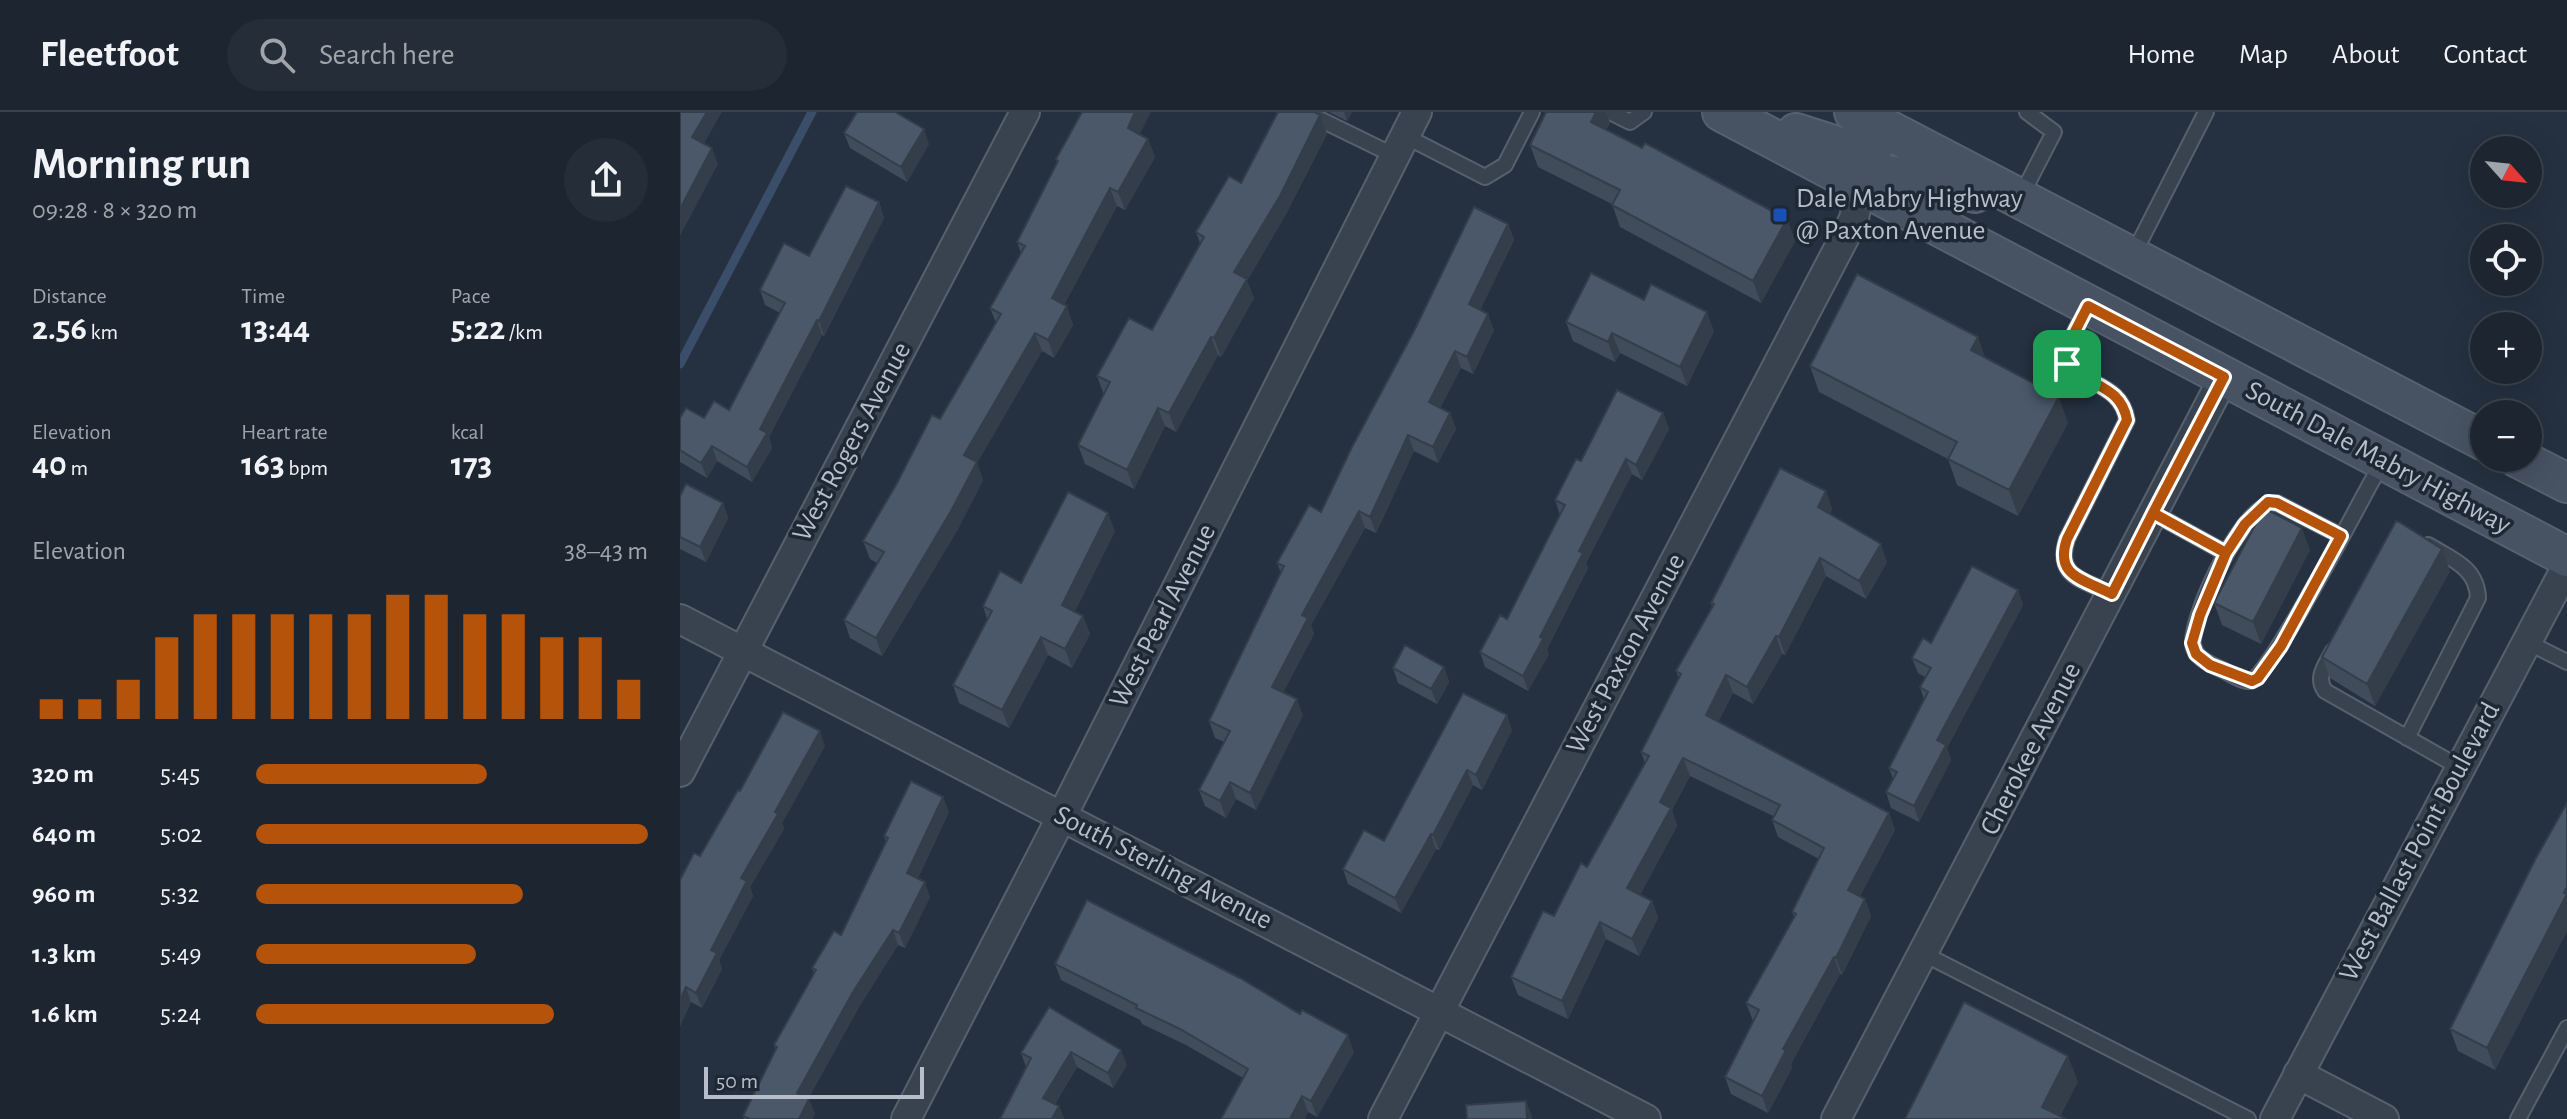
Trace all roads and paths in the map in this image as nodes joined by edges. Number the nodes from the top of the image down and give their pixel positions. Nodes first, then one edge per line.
1 (1025, 112) edge
2 (1305, 112) edge
3 (1532, 112) edge
4 (1610, 112) edge
5 (1644, 112) edge
6 (1722, 112) edge
7 (1732, 112) edge
8 (1854, 112) edge
9 (2027, 112) edge
10 (2206, 112) edge
11 (1893, 121) edge
12 (1405, 135) edge
13 (1860, 185) junction
14 (2032, 205) junction
15 (2131, 258) junction
16 (2088, 306) junction
17 (2224, 377) junction
18 (2470, 434) edge
19 (2383, 461) junction
20 (2542, 470) edge
21 (2567, 483) edge
22 (2153, 513) junction
23 (2411, 534) edge
24 (2341, 536) junction
25 (2226, 553) junction
26 (2567, 557) edge
27 (2567, 566) edge
28 (2112, 594) junction
29 (680, 619) edge
30 (2342, 634) edge
31 (2525, 641) junction
32 (742, 651) junction
33 (2567, 662) edge
34 (2407, 738) junction
35 (2459, 767) junction
36 (680, 772) edge
37 (1062, 816) junction
38 (1924, 954) junction
39 (1438, 1011) junction
40 (2567, 1028) edge
41 (2298, 1074) junction
42 (2367, 1115) edge
43 (906, 1119) edge
44 (1383, 1119) edge
45 (1646, 1119) edge
46 (1836, 1119) edge
47 (2248, 1119) edge
48 (2275, 1119) edge
49 (2518, 1119) edge

1 - 32 street, West Rogers Avenue
2 - 12 lane
3 - 12 lane
4 - 5 lane
6 - 13 main road, South Dale Mabry Highway
7 - 11 main road
8 - 11 main road
9 - 14 lane
10 - 15 lane
11 - 14 main road
12 - 37 street, West Pearl Avenue
13 - 14 main road
13 - 16 main road, South Dale Mabry Highway
13 - 39 street, West Paxton Avenue
14 - 15 main road
15 - 18 main road
16 - 17 main road, South Dale Mabry Highway
16 - 28 lane
17 - 19 main road, South Dale Mabry Highway
17 - 22 street, Cherokee Avenue
19 - 24 lane
19 - 26 main road, South Dale Mabry Highway
20 - 21 main road
22 - 25 lane
22 - 28 street, Cherokee Avenue
23 - 34 lane
24 - 25 lane
24 - 25 lane
27 - 31 street, West Ballast Point Boulevard
28 - 38 street, Cherokee Avenue
29 - 32 street, South Sterling Avenue
30 - 34 lane
31 - 33 lane
31 - 35 street, West Ballast Point Boulevard
32 - 36 street, West Rogers Avenue
32 - 37 street, South Sterling Avenue
34 - 35 lane
35 - 41 street, West Ballast Point Boulevard
37 - 39 street, South Sterling Avenue
37 - 43 street, West Pearl Avenue
38 - 46 street, Cherokee Avenue
38 - 47 lane
39 - 44 street, West Paxton Avenue
39 - 45 street, South Sterling Avenue
40 - 49 lane
41 - 42 street
41 - 48 street, West Ballast Point Boulevard

